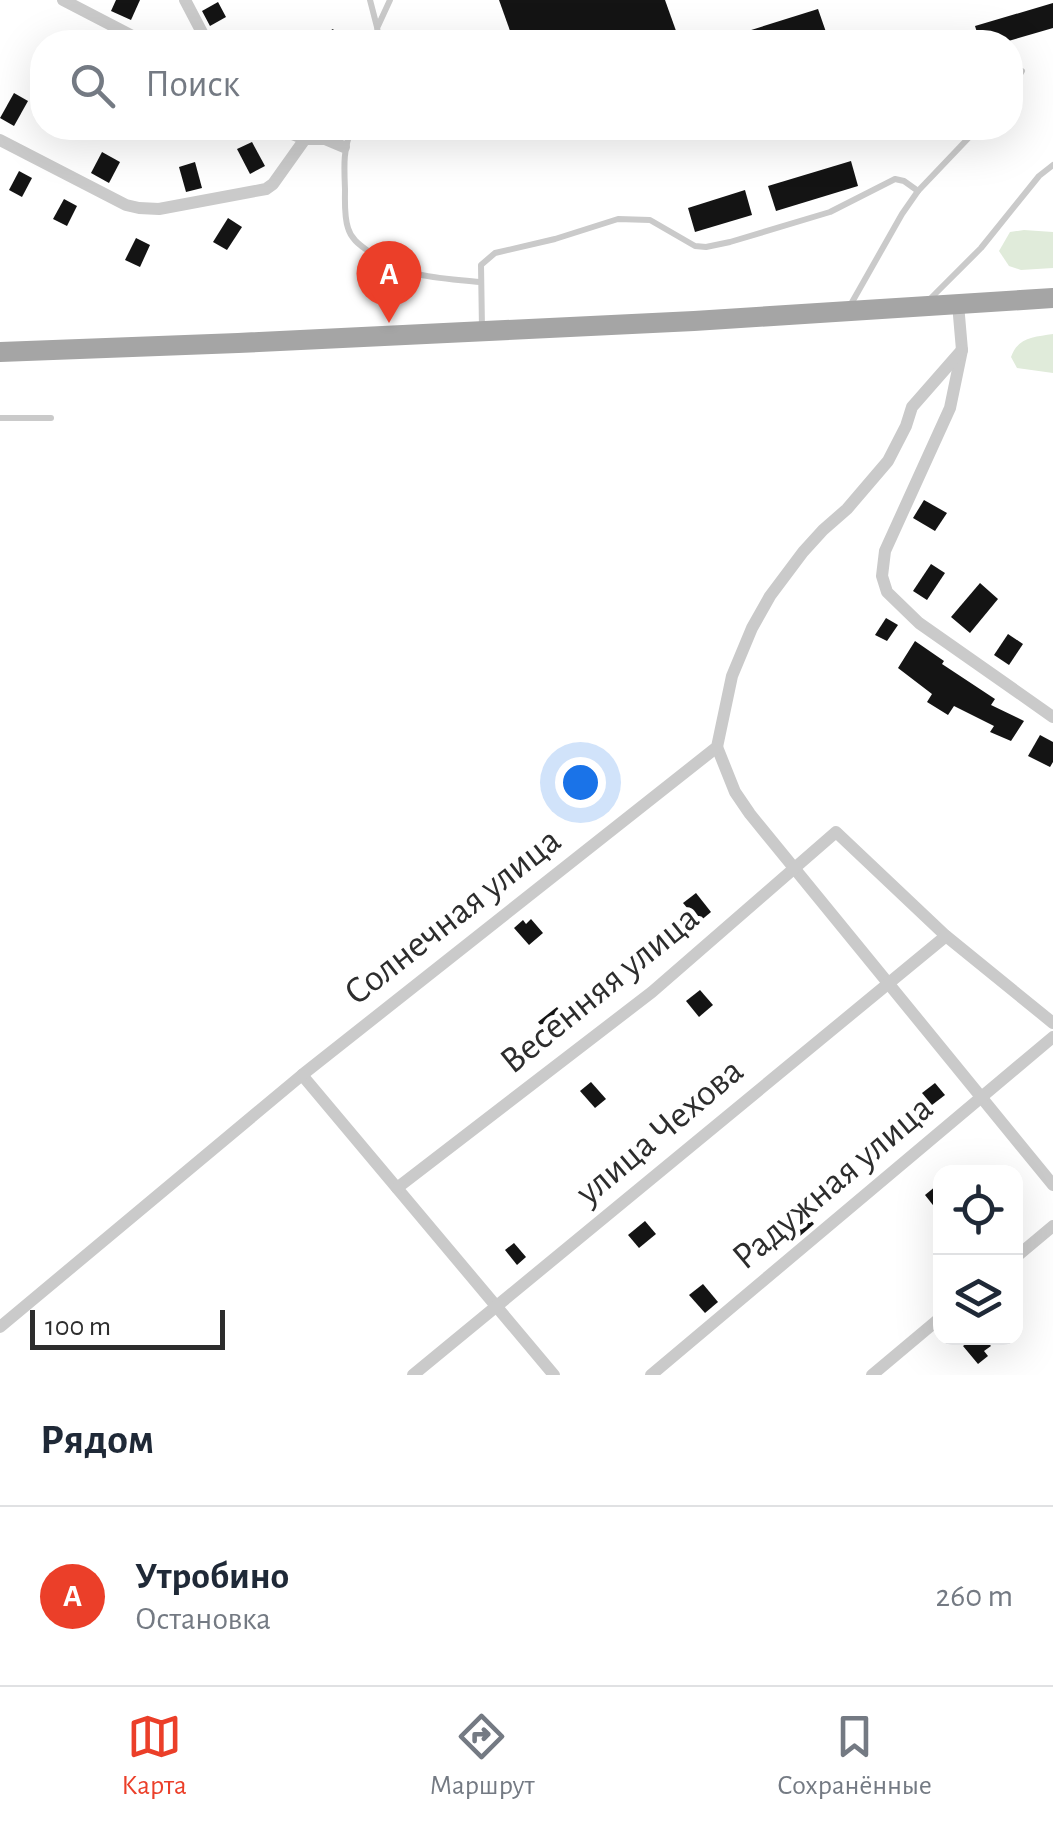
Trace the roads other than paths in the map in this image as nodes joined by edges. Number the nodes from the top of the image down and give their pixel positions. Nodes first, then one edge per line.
1 (63, 0) edge
2 (185, 0) edge
3 (370, 0) edge
4 (390, 0) edge
5 (377, 27) junction
6 (121, 30) edge
7 (200, 30) edge
8 (377, 30) edge
9 (0, 140) edge
10 (304, 140) edge
11 (328, 140) edge
12 (347, 140) edge
13 (967, 140) edge
14 (344, 146) junction
15 (1053, 165) edge
16 (918, 191) junction
17 (480, 282) junction
18 (1053, 298) edge
19 (958, 304) junction
20 (924, 306) junction
21 (848, 310) junction
22 (482, 330) junction
23 (962, 350) junction
24 (0, 352) edge
25 (0, 418) edge
26 (50, 418) dead end
27 (1053, 718) edge
28 (717, 746) junction
29 (794, 869) junction
30 (946, 936) junction
31 (889, 982) junction
32 (1053, 1023) edge
33 (1053, 1038) edge
34 (302, 1075) junction
35 (982, 1097) junction
36 (1053, 1186) edge
37 (398, 1188) junction
38 (1053, 1226) edge
39 (1018, 1255) edge
40 (497, 1306) junction
41 (933, 1324) edge
42 (0, 1327) edge
43 (413, 1375) edge
44 (554, 1375) edge
45 (651, 1375) edge
46 (872, 1375) edge

1 - 6 street
2 - 7 street
3 - 5 lane
4 - 5 lane
5 - 8 lane
9 - 10 street
11 - 14 street
12 - 14 lane
13 - 16 lane
14 - 17 lane
15 - 20 lane
16 - 17 lane
16 - 21 lane
17 - 22 lane
18 - 19 main road
19 - 20 main road
19 - 23 street
20 - 21 main road
21 - 22 main road
22 - 24 main road
23 - 27 street
23 - 28 street
25 - 26 lane
28 - 29 street
28 - 34 street, Солнечная улица
29 - 30 street, Весенняя улица
29 - 31 street
29 - 37 street, Весенняя улица
30 - 31 street, улица Чехова
30 - 32 street
31 - 35 street
31 - 40 street, улица Чехова
33 - 35 street, Радужная улица
34 - 37 street
34 - 42 street, Солнечная улица
35 - 36 street
35 - 45 street, Радужная улица
37 - 40 street
38 - 39 street
40 - 43 street, улица Чехова
40 - 44 street
41 - 46 street

